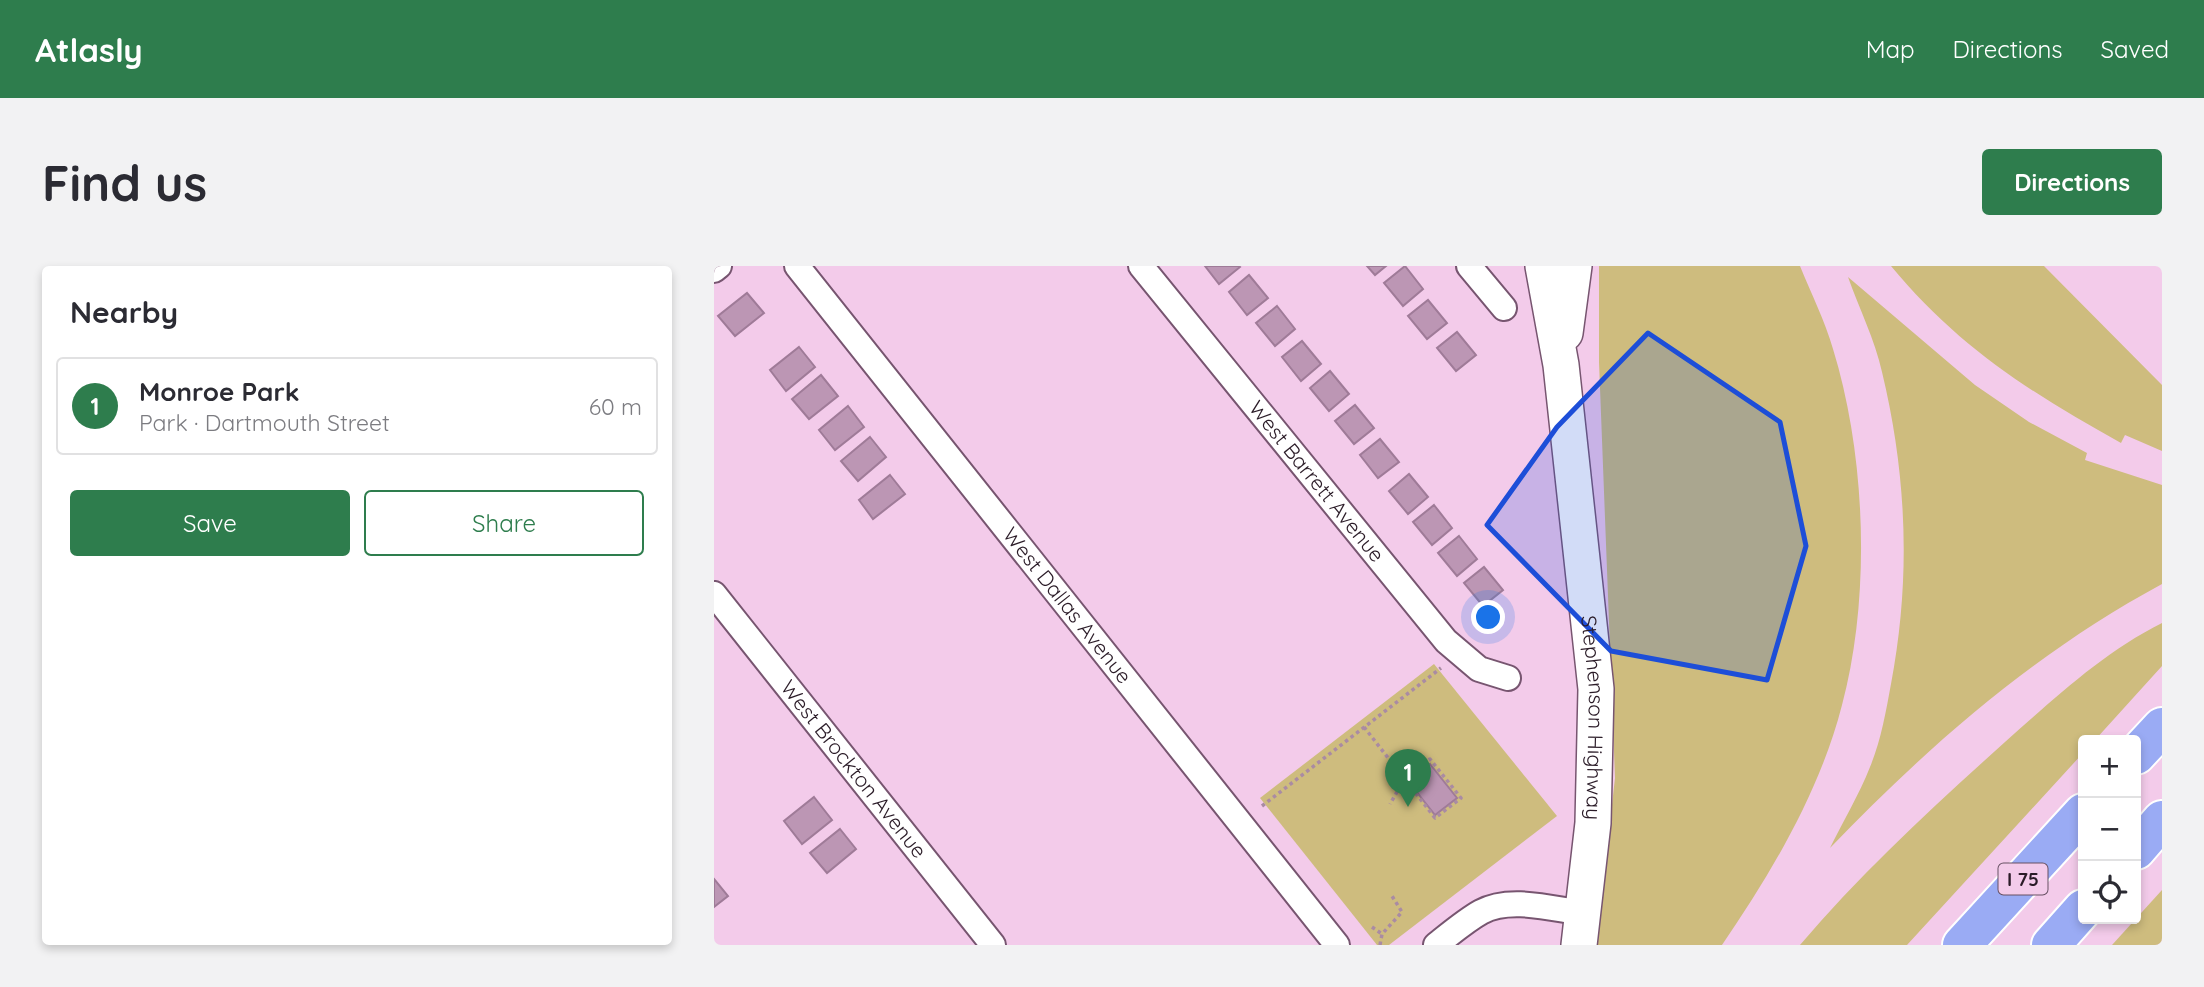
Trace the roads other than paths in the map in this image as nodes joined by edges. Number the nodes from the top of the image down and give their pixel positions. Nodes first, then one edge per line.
1 (719, 266) edge
2 (797, 266) edge
3 (1141, 266) edge
4 (1469, 266) edge
5 (1542, 266) edge
6 (1574, 266) edge
7 (714, 270) edge
8 (1504, 308) dead end
9 (1561, 365) junction
10 (714, 594) edge
11 (1508, 678) dead end
12 (2162, 727) edge
13 (2141, 750) edge
14 (2078, 818) edge
15 (2162, 820) edge
16 (2141, 844) edge
17 (2078, 915) edge
18 (1582, 929) edge
19 (993, 945) edge
20 (1337, 945) edge
21 (1436, 945) edge
22 (1962, 945) edge
23 (2051, 945) edge

1 - 7 street
2 - 20 street, West Dallas Avenue
3 - 11 street, West Barrett Avenue
4 - 8 street
5 - 9 main road
6 - 9 main road
9 - 18 main road, Stephenson Highway
10 - 19 street, West Brockton Avenue
12 - 13 highway
14 - 22 highway, I 75
15 - 16 highway
17 - 23 highway
18 - 21 street

